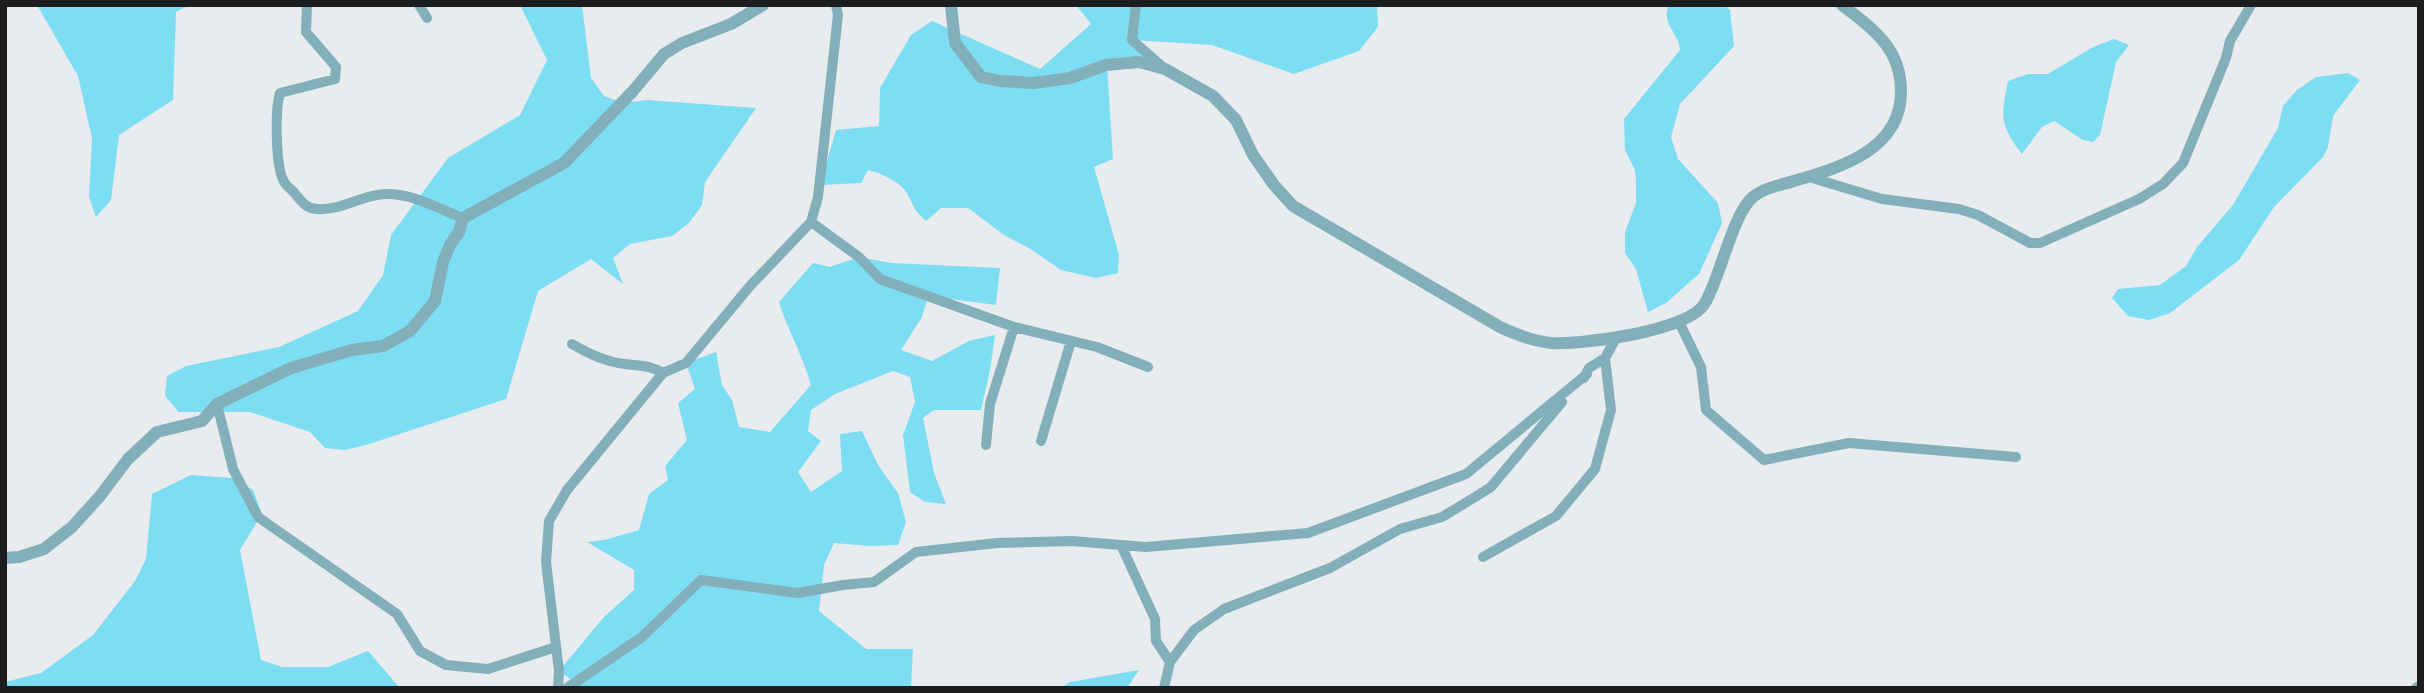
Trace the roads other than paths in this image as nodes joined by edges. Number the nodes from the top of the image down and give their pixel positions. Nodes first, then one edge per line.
1 (307, 5) edge
2 (419, 5) edge
3 (763, 5) edge
4 (836, 5) edge
5 (951, 5) edge
6 (1136, 5) edge
7 (1842, 5) edge
8 (2251, 5) edge
9 (427, 18) dead end
10 (1165, 69) junction
11 (1809, 177) junction
12 (463, 218) junction
13 (811, 222) junction
14 (1679, 322) junction
15 (1014, 327) junction
16 (1616, 338) junction
17 (1071, 341) junction
18 (572, 344) dead end
19 (1605, 358) junction
20 (1148, 367) dead end
21 (663, 373) junction
22 (1587, 374) junction
23 (217, 404) junction
24 (1041, 441) dead end
25 (986, 445) dead end
26 (2016, 457) dead end
27 (1121, 545) junction
28 (1483, 557) dead end
29 (5, 558) edge
30 (556, 648) junction
31 (1170, 662) junction
32 (558, 688) edge
33 (567, 688) edge
34 (1164, 688) edge

1 - 12 street
2 - 9 street
3 - 12 street
4 - 13 street
5 - 10 street
6 - 10 street
7 - 11 street
8 - 11 street
10 - 16 street
11 - 14 street
12 - 23 street
13 - 15 street
13 - 21 street
14 - 16 street
14 - 26 street
15 - 17 street
15 - 25 street
16 - 19 street
17 - 20 street
17 - 24 street
18 - 21 street
19 - 22 street
19 - 28 street
21 - 30 street
22 - 27 street
22 - 31 street
23 - 29 street
23 - 30 street
27 - 31 street
27 - 33 street
30 - 32 street
31 - 34 street

